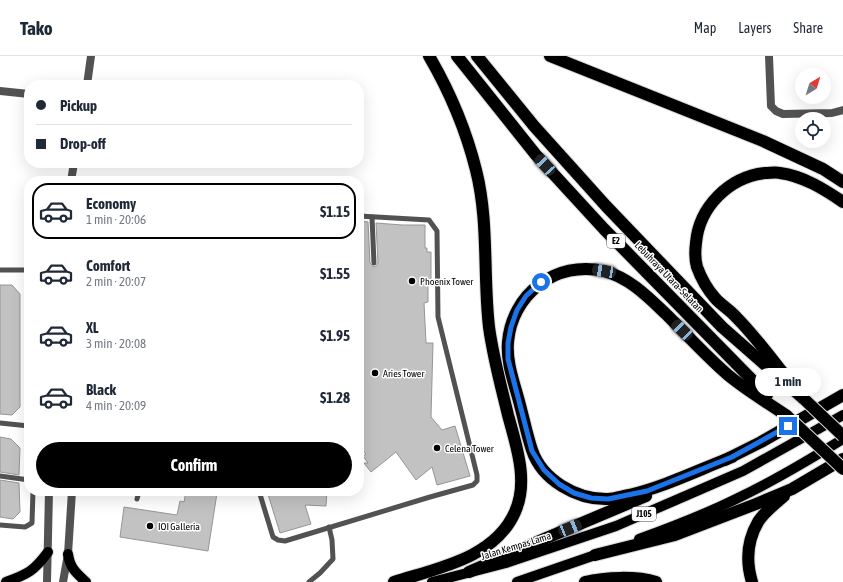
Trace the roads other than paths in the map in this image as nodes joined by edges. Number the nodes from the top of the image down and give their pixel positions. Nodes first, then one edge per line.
1 (91, 56) edge
2 (429, 56) edge
3 (457, 56) edge
4 (477, 56) edge
5 (550, 56) edge
6 (770, 56) edge
7 (88, 80) edge
8 (0, 91) edge
9 (24, 93) edge
10 (843, 110) edge
11 (843, 182) edge
12 (843, 202) edge
13 (364, 216) edge
14 (372, 217) junction
15 (374, 263) dead end
16 (0, 270) edge
17 (24, 270) edge
18 (843, 395) edge
19 (804, 398) junction
20 (787, 416) junction
21 (843, 416) edge
22 (0, 423) edge
23 (24, 425) edge
24 (843, 436) edge
25 (843, 439) edge
26 (732, 457) junction
27 (843, 459) edge
28 (843, 469) edge
29 (0, 476) edge
30 (24, 479) edge
31 (792, 489) junction
32 (33, 496) edge
33 (49, 496) edge
34 (72, 496) edge
35 (137, 496) edge
36 (260, 496) edge
37 (137, 499) dead end
38 (0, 525) edge
39 (329, 527) junction
40 (48, 552) junction
41 (68, 554) junction
42 (595, 555) junction
43 (469, 572) junction
44 (6, 582) edge
45 (47, 582) edge
46 (63, 582) edge
47 (86, 582) edge
48 (309, 582) edge
49 (394, 582) edge
50 (432, 582) edge
51 (517, 582) edge
52 (585, 582) edge
53 (656, 582) edge
54 (752, 582) edge

1 - 7 street
2 - 49 highway
3 - 20 highway, Lebuhraya Utara–Selatan / E2
4 - 19 highway, Lebuhraya Utara–Selatan / E2
5 - 11 highway
6 - 10 street
8 - 9 street
12 - 19 highway
13 - 14 lane
14 - 15 lane
14 - 39 lane
16 - 17 lane
18 - 26 highway
19 - 24 highway, Lebuhraya Utara–Selatan / E2, bridge
20 - 26 highway
20 - 28 highway, Lebuhraya Utara–Selatan / E2, bridge
21 - 43 main road, Jalan Kempas Lama / J105
22 - 23 lane
25 - 42 main road, J105
26 - 43 highway
27 - 31 highway
29 - 30 lane
31 - 42 highway
31 - 54 highway
32 - 38 lane
33 - 40 street
34 - 41 street
35 - 37 lane
36 - 39 lane
39 - 48 lane
40 - 44 main road
40 - 45 street
41 - 46 street
41 - 47 main road
42 - 51 main road, J105
43 - 50 main road, Jalan Kempas Lama / J105
52 - 53 highway

